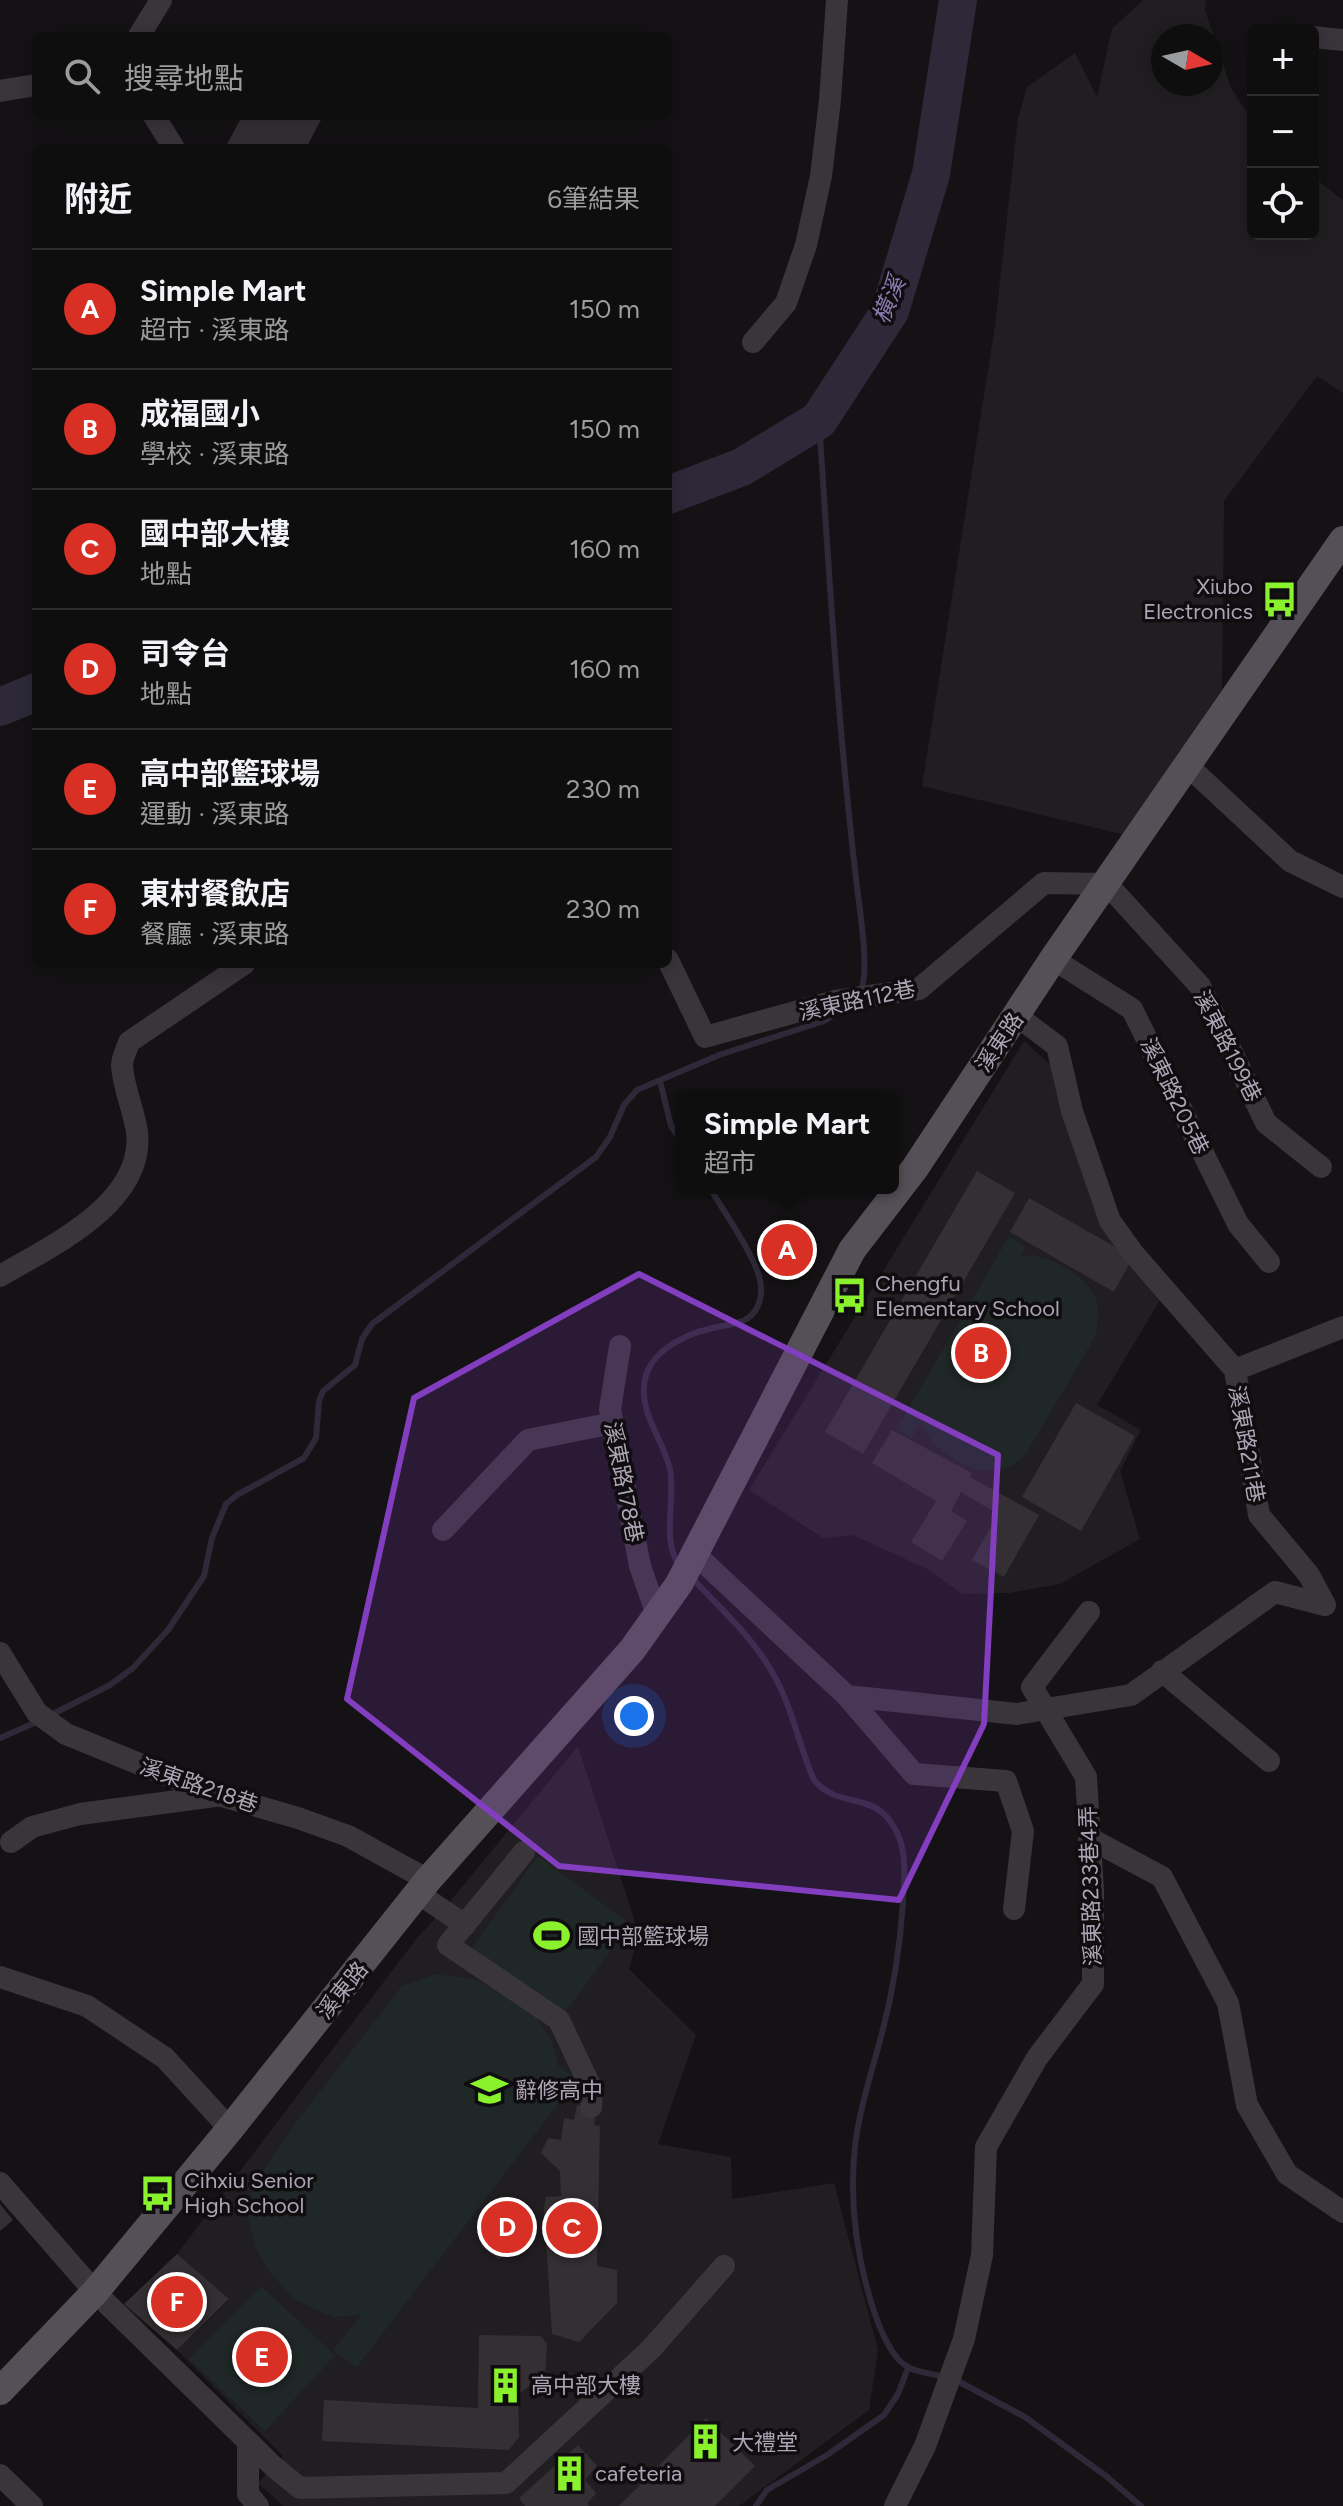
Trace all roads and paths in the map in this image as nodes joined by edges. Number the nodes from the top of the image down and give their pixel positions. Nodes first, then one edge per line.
1 (161, 0) edge
2 (837, 0) edge
3 (141, 32) edge
4 (1319, 38) edge
5 (1343, 40) edge
6 (32, 86) edge
7 (0, 91) edge
8 (156, 120) edge
9 (172, 144) edge
10 (753, 342) dead end
11 (1343, 540) edge
12 (1188, 766) junction
13 (1107, 884) junction
14 (1343, 887) edge
15 (1053, 959) junction
16 (238, 968) edge
17 (672, 968) edge
18 (1017, 1016) junction
19 (1321, 1167) dead end
20 (899, 1189) edge
21 (895, 1194) edge
22 (1269, 1262) dead end
23 (0, 1276) edge
24 (1343, 1327) edge
25 (620, 1346) dead end
26 (1235, 1370) junction
27 (613, 1423) junction
28 (443, 1530) dead end
29 (688, 1567) junction
30 (1089, 1612) dead end
31 (657, 1615) junction
32 (0, 1653) edge
33 (1162, 1671) junction
34 (847, 1696) junction
35 (1043, 1709) junction
36 (1269, 1761) dead end
37 (220, 1796) junction
38 (1089, 1838) junction
39 (11, 1842) dead end
40 (524, 1852) dead end
41 (424, 1887) junction
42 (1014, 1909) dead end
43 (465, 1925) junction
44 (0, 1977) edge
45 (591, 2107) dead end
46 (230, 2129) junction
47 (0, 2183) edge
48 (1343, 2212) edge
49 (724, 2266) dead end
50 (95, 2292) junction
51 (0, 2391) edge
52 (248, 2442) junction
53 (0, 2475) edge
54 (294, 2483) junction
55 (32, 2506) edge
56 (258, 2506) edge
57 (316, 2506) edge
58 (895, 2506) edge

1 - 3 street
2 - 10 street
4 - 5 street
6 - 7 street
8 - 9 street
11 - 12 main road, 溪東路
12 - 13 main road, 溪東路
12 - 14 street
13 - 15 main road, 溪東路
13 - 17 street, 溪東路112巷
13 - 19 street, 溪東路199巷
15 - 18 main road, 溪東路
15 - 22 street, 溪東路205巷
16 - 23 street
18 - 20 main road, 溪東路
18 - 26 street, 溪東路211巷
21 - 29 main road, 溪東路
24 - 26 street
25 - 27 street, 溪東路178巷
26 - 33 street, 溪東路211巷
27 - 28 street
27 - 31 street, 溪東路178巷
29 - 31 main road, 溪東路
29 - 34 street
30 - 35 street
31 - 41 main road, 溪東路
32 - 37 street, 溪東路218巷
33 - 35 street, 溪東路211巷
33 - 36 street
34 - 35 street, 溪東路211巷
34 - 42 street
35 - 38 street, 溪東路233巷4弄
37 - 39 street
37 - 41 street, 溪東路218巷
38 - 48 street
38 - 58 street, 溪東路233巷4弄
40 - 43 street
41 - 43 street, 溪東路218巷
41 - 46 main road, 溪東路
43 - 45 street
44 - 46 street
46 - 50 main road, 溪東路
47 - 50 street
49 - 54 street
50 - 51 main road, 溪東路
50 - 52 street
52 - 54 street
52 - 56 street
53 - 55 street
54 - 57 street

